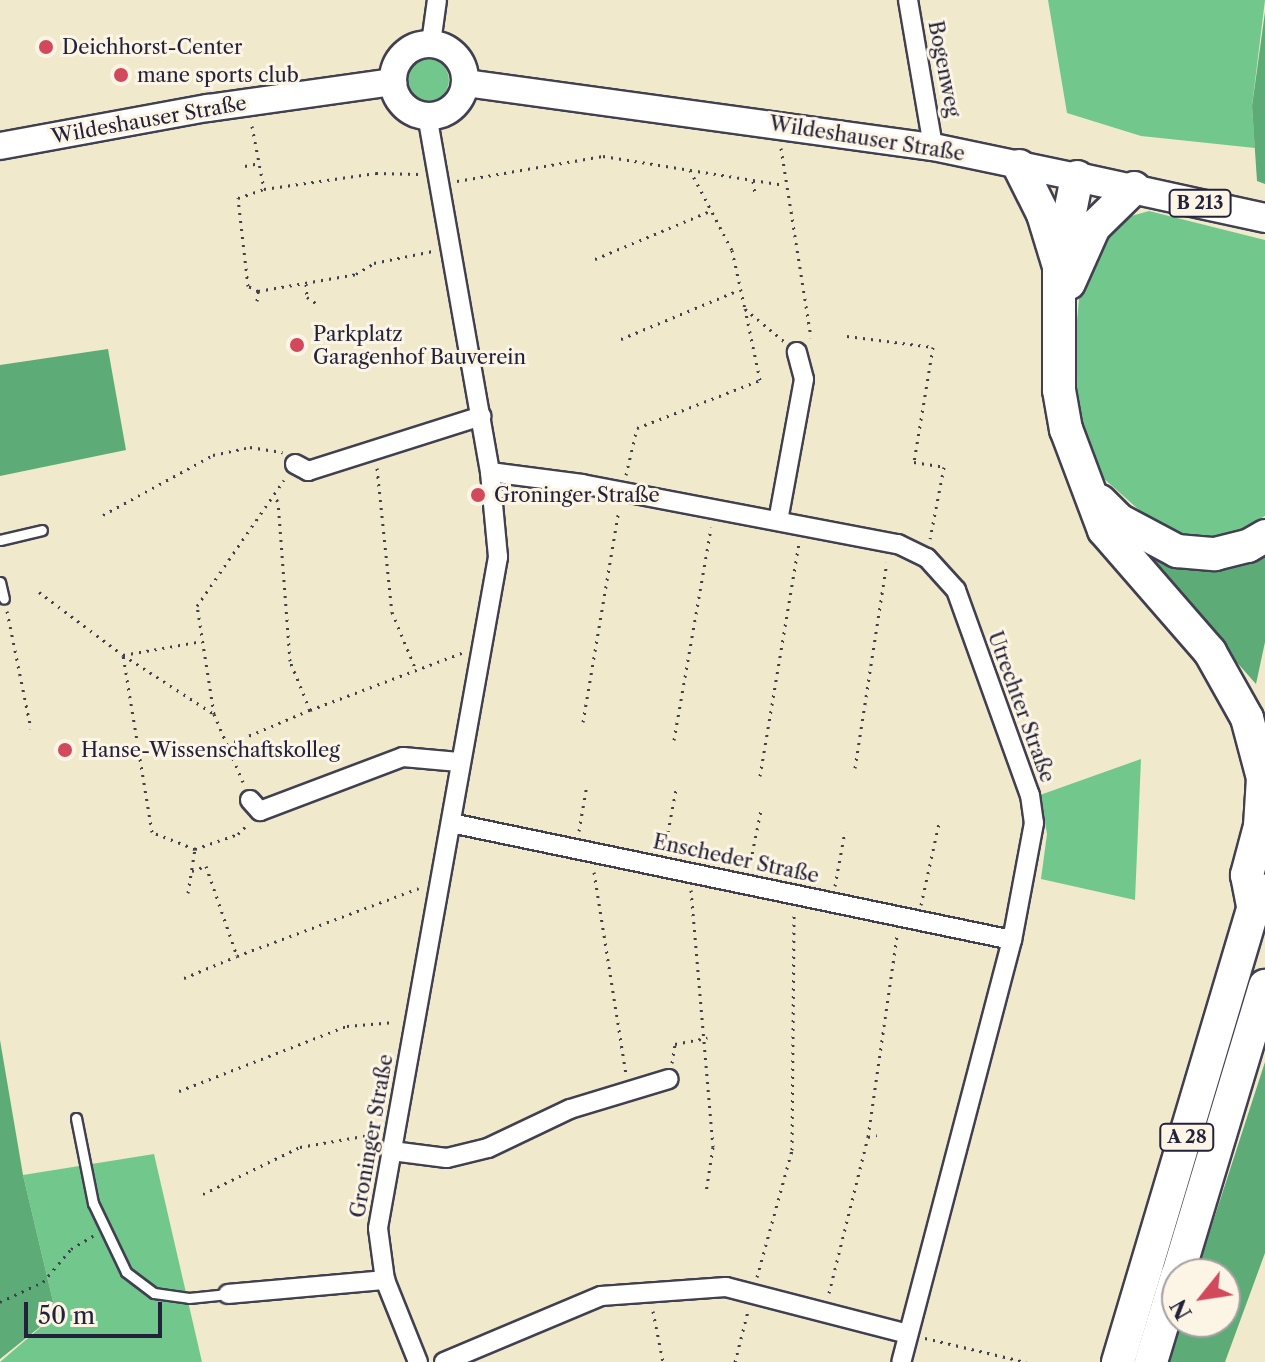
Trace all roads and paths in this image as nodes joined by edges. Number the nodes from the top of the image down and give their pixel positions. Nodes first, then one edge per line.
1 (437, 0) edge
2 (908, 0) edge
3 (431, 43) junction
4 (393, 82) junction
5 (465, 83) junction
6 (248, 102) junction
7 (427, 116) junction
8 (780, 145) dead end
9 (0, 146) edge
10 (933, 147) junction
11 (259, 163) junction
12 (245, 166) dead end
13 (1019, 166) junction
14 (690, 170) junction
15 (440, 177) junction
16 (1077, 177) junction
17 (753, 180) junction
18 (785, 185) junction
19 (1134, 188) junction
20 (264, 189) junction
21 (755, 193) dead end
22 (712, 211) junction
23 (1265, 218) edge
24 (448, 248) junction
25 (595, 259) dead end
26 (1059, 268) junction
27 (306, 284) junction
28 (740, 290) junction
29 (258, 291) junction
30 (257, 301) dead end
31 (316, 303) dead end
32 (1060, 304) junction
33 (745, 309) junction
34 (847, 336) dead end
35 (811, 338) dead end
36 (621, 339) dead end
37 (797, 352) joint
38 (481, 416) junction
39 (375, 448) junction
40 (295, 464) junction
41 (490, 472) junction
42 (1087, 488) junction
43 (622, 491) junction
44 (273, 497) junction
45 (715, 509) junction
46 (103, 515) dead end
47 (778, 521) junction
48 (802, 526) junction
49 (42, 530) dead end
50 (1265, 536) edge
51 (0, 540) edge
52 (890, 543) junction
53 (927, 558) junction
54 (0, 582) edge
55 (39, 592) dead end
56 (4, 599) joint
57 (202, 641) junction
58 (123, 655) junction
59 (479, 655) junction
60 (416, 670) junction
61 (310, 710) junction
62 (214, 714) junction
63 (583, 722) dead end
64 (31, 729) dead end
65 (674, 740) dead end
66 (227, 745) junction
67 (459, 762) junction
68 (855, 768) dead end
69 (760, 776) dead end
70 (587, 784) dead end
71 (676, 789) dead end
72 (255, 806) junction
73 (761, 810) dead end
74 (451, 823) junction
75 (939, 823) dead end
76 (845, 831) dead end
77 (195, 849) junction
78 (584, 850) junction
79 (661, 866) junction
80 (1265, 869) edge
81 (192, 871) junction
82 (690, 872) junction
83 (440, 882) junction
84 (745, 884) junction
85 (188, 893) dead end
86 (794, 894) junction
87 (832, 902) junction
88 (1254, 911) junction
89 (909, 918) junction
90 (1012, 940) junction
91 (237, 956) junction
92 (184, 978) dead end
93 (1265, 986) edge
94 (414, 1026) junction
95 (707, 1038) junction
96 (669, 1079) joint
97 (179, 1091) dead end
98 (629, 1091) junction
99 (76, 1118) dead end
100 (877, 1135) dead end
101 (868, 1137) junction
102 (393, 1142) junction
103 (706, 1192) dead end
104 (203, 1194) dead end
105 (104, 1234) junction
106 (1182, 1258) edge
107 (385, 1280) junction
108 (650, 1292) junction
109 (228, 1294) joint
110 (753, 1294) junction
111 (0, 1302) edge
112 (824, 1312) junction
113 (1161, 1329) edge
114 (908, 1334) junction
115 (418, 1362) edge
116 (444, 1362) edge
117 (663, 1362) edge
118 (735, 1362) edge
119 (901, 1362) edge
120 (1026, 1362) edge
121 (1118, 1362) edge
122 (1151, 1362) edge

1 - 3 street
2 - 10 street, Bogenweg
3 - 4 main road
3 - 5 main road
4 - 6 main road, Wildeshauser Straße
4 - 7 main road
5 - 7 main road
5 - 10 main road, Wildeshauser Straße
6 - 9 main road, Wildeshauser Straße
6 - 11 path
7 - 15 street, Groninger Straße
8 - 18 path
10 - 13 main road, Wildeshauser Straße
11 - 12 path
11 - 20 path
13 - 16 main road, Wildeshauser Straße
13 - 26 highway
14 - 15 path
14 - 17 path
14 - 22 path
15 - 20 path
15 - 24 street, Groninger Straße
16 - 19 main road, Wildeshauser Straße / B 213
16 - 26 highway
17 - 18 path
17 - 21 path
18 - 35 path
19 - 23 main road, Wildeshauser Straße / B 213
19 - 32 highway
20 - 29 path
22 - 25 path
22 - 28 path
24 - 27 path
24 - 38 street, Groninger Straße
26 - 32 highway
27 - 29 path
27 - 31 path
28 - 33 path
28 - 36 path
29 - 30 path
32 - 42 highway
33 - 37 path
33 - 43 path
34 - 53 path
37 - 47 street
38 - 39 street
38 - 41 street, Groninger Straße
39 - 40 street
39 - 60 path
40 - 44 path
40 - 46 path
41 - 43 street, Utrechter Straße
41 - 59 street, Groninger Straße
42 - 50 highway
42 - 88 highway
43 - 45 street, Utrechter Straße
43 - 63 path
44 - 57 path
44 - 61 path
45 - 47 street, Utrechter Straße
45 - 65 path
47 - 48 street, Utrechter Straße
48 - 52 street, Utrechter Straße
48 - 69 path
49 - 51 lane
52 - 53 street, Utrechter Straße
52 - 68 path
53 - 90 street, Utrechter Straße
54 - 56 lane
55 - 58 path
56 - 64 path
57 - 58 path
57 - 62 path
58 - 62 path
58 - 77 path
59 - 60 path
59 - 67 street, Groninger Straße
60 - 61 path
61 - 66 path
62 - 66 path
66 - 72 path
67 - 72 street
67 - 74 street, Groninger Straße
70 - 78 path
71 - 79 path
72 - 77 path
73 - 84 path
74 - 78 street, Enscheder Straße
74 - 83 street, Groninger Straße
75 - 89 path
76 - 87 path
77 - 81 path
78 - 79 street, Enscheder Straße
78 - 98 path
79 - 82 street, Enscheder Straße
80 - 88 highway, A 28
81 - 85 path
81 - 91 path
82 - 84 street, Enscheder Straße
82 - 95 path
83 - 91 path
83 - 94 street, Groninger Straße
84 - 86 street, Enscheder Straße
86 - 87 street, Enscheder Straße
86 - 110 path
87 - 89 street, Enscheder Straße
88 - 121 highway, A 28
89 - 90 street, Enscheder Straße
89 - 101 path
90 - 114 street, Utrechter Straße
91 - 92 path
93 - 106 highway, A 28
94 - 97 path
94 - 102 street, Groninger Straße
95 - 96 path
95 - 103 path
96 - 98 street
98 - 102 street
99 - 105 lane
100 - 101 path
101 - 112 path
102 - 104 path
102 - 107 street, Groninger Straße
105 - 109 lane
105 - 111 path
107 - 109 street
107 - 115 street, Groninger Straße
108 - 110 street
108 - 116 street
108 - 117 path
110 - 112 street
110 - 118 path
112 - 114 street
113 - 122 highway, A 28
114 - 119 street, Utrechter Straße
114 - 120 path

